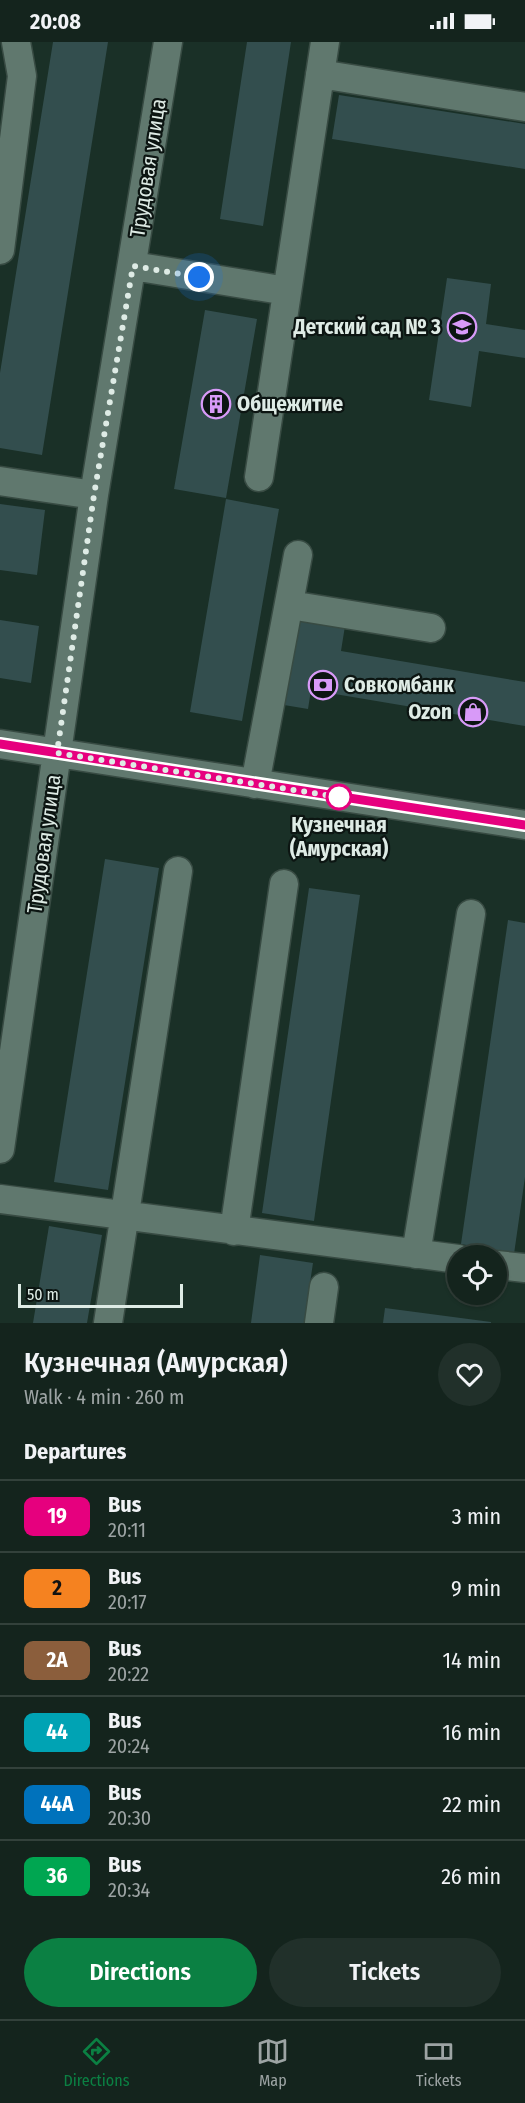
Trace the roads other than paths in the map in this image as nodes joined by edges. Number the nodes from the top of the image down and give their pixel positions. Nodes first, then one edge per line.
1 (16, 42) edge
2 (168, 42) edge
3 (325, 42) edge
4 (320, 74) junction
5 (525, 107) edge
6 (0, 250) edge
7 (133, 266) junction
8 (287, 291) junction
9 (259, 477) dead end
10 (0, 481) edge
11 (94, 495) junction
12 (298, 555) dead end
13 (290, 605) junction
14 (431, 628) dead end
15 (0, 744) edge
16 (57, 753) junction
17 (255, 784) junction
18 (525, 825) edge
19 (178, 871) dead end
20 (284, 884) dead end
21 (471, 914) dead end
22 (0, 1149) edge
23 (0, 1199) edge
24 (123, 1215) junction
25 (234, 1231) junction
26 (416, 1254) junction
27 (447, 1258) edge
28 (507, 1266) edge
29 (525, 1268) edge
30 (324, 1287) dead end
31 (108, 1323) edge
32 (319, 1323) edge

1 - 6 street
2 - 7 street, Трудовая улица
3 - 4 street
4 - 5 street
4 - 8 street
7 - 8 street
7 - 11 street, Трудовая улица
8 - 9 street
10 - 11 street
11 - 16 street, Трудовая улица
12 - 13 street
13 - 14 street
13 - 17 street
15 - 16 street
16 - 17 street
16 - 22 street, Трудовая улица
17 - 18 street
19 - 24 street
20 - 25 street
21 - 26 street
23 - 24 street
24 - 25 street
24 - 31 street
25 - 26 street
26 - 27 street
28 - 29 street
30 - 32 street

